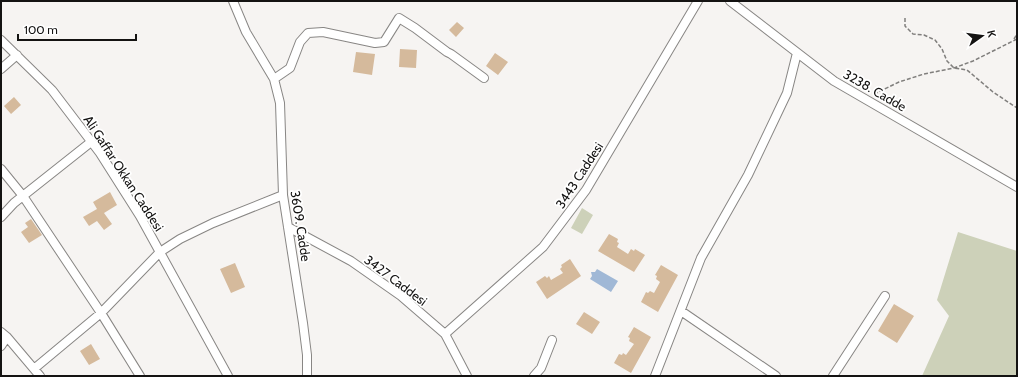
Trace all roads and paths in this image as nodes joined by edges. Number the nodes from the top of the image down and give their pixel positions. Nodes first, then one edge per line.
1 (233, 1) edge
2 (698, 1) edge
3 (730, 1) edge
4 (905, 18) dead end
5 (1017, 34) edge
6 (1017, 39) edge
7 (1, 40) edge
8 (1013, 41) junction
9 (798, 53) junction
10 (17, 55) junction
11 (954, 68) junction
12 (1, 69) edge
13 (484, 78) dead end
14 (274, 79) junction
15 (864, 98) junction
16 (1017, 108) edge
17 (92, 142) junction
18 (1, 170) edge
19 (1017, 187) edge
20 (283, 195) junction
21 (23, 196) junction
22 (1, 216) edge
23 (288, 227) junction
24 (160, 252) junction
25 (885, 296) dead end
26 (681, 310) junction
27 (100, 313) junction
28 (445, 334) junction
29 (4, 335) edge
30 (552, 340) dead end
31 (1, 346) edge
32 (35, 368) junction
33 (40, 376) edge
34 (140, 376) edge
35 (228, 376) edge
36 (307, 376) edge
37 (467, 376) edge
38 (534, 376) edge
39 (655, 376) edge
40 (776, 376) edge
41 (833, 376) edge

1 - 14 street, 3609. Cadde
2 - 28 street, 3443 Caddesi
3 - 9 street, 3238. Cadde
4 - 11 path
5 - 8 path
6 - 8 path
7 - 10 street, Ali Gaffar Okkan Caddesi
8 - 11 path
9 - 15 street, 3238. Cadde
9 - 26 street
10 - 12 street
10 - 17 street, Ali Gaffar Okkan Caddesi
11 - 15 path
11 - 16 path
13 - 14 street
14 - 20 street, 3609. Cadde
15 - 19 street, 3238. Cadde
17 - 21 street
17 - 24 street, Ali Gaffar Okkan Caddesi
18 - 21 street
20 - 23 street, 3609. Cadde
20 - 24 street
21 - 22 street
21 - 27 street
23 - 28 street, 3427 Caddesi
23 - 36 street, 3609. Cadde
24 - 27 street
24 - 35 street, Ali Gaffar Okkan Caddesi
25 - 41 street
26 - 39 street
26 - 40 street
27 - 32 street
27 - 34 street
28 - 37 street, 3427 Caddesi
29 - 31 street
29 - 32 street
30 - 38 street
32 - 33 street

